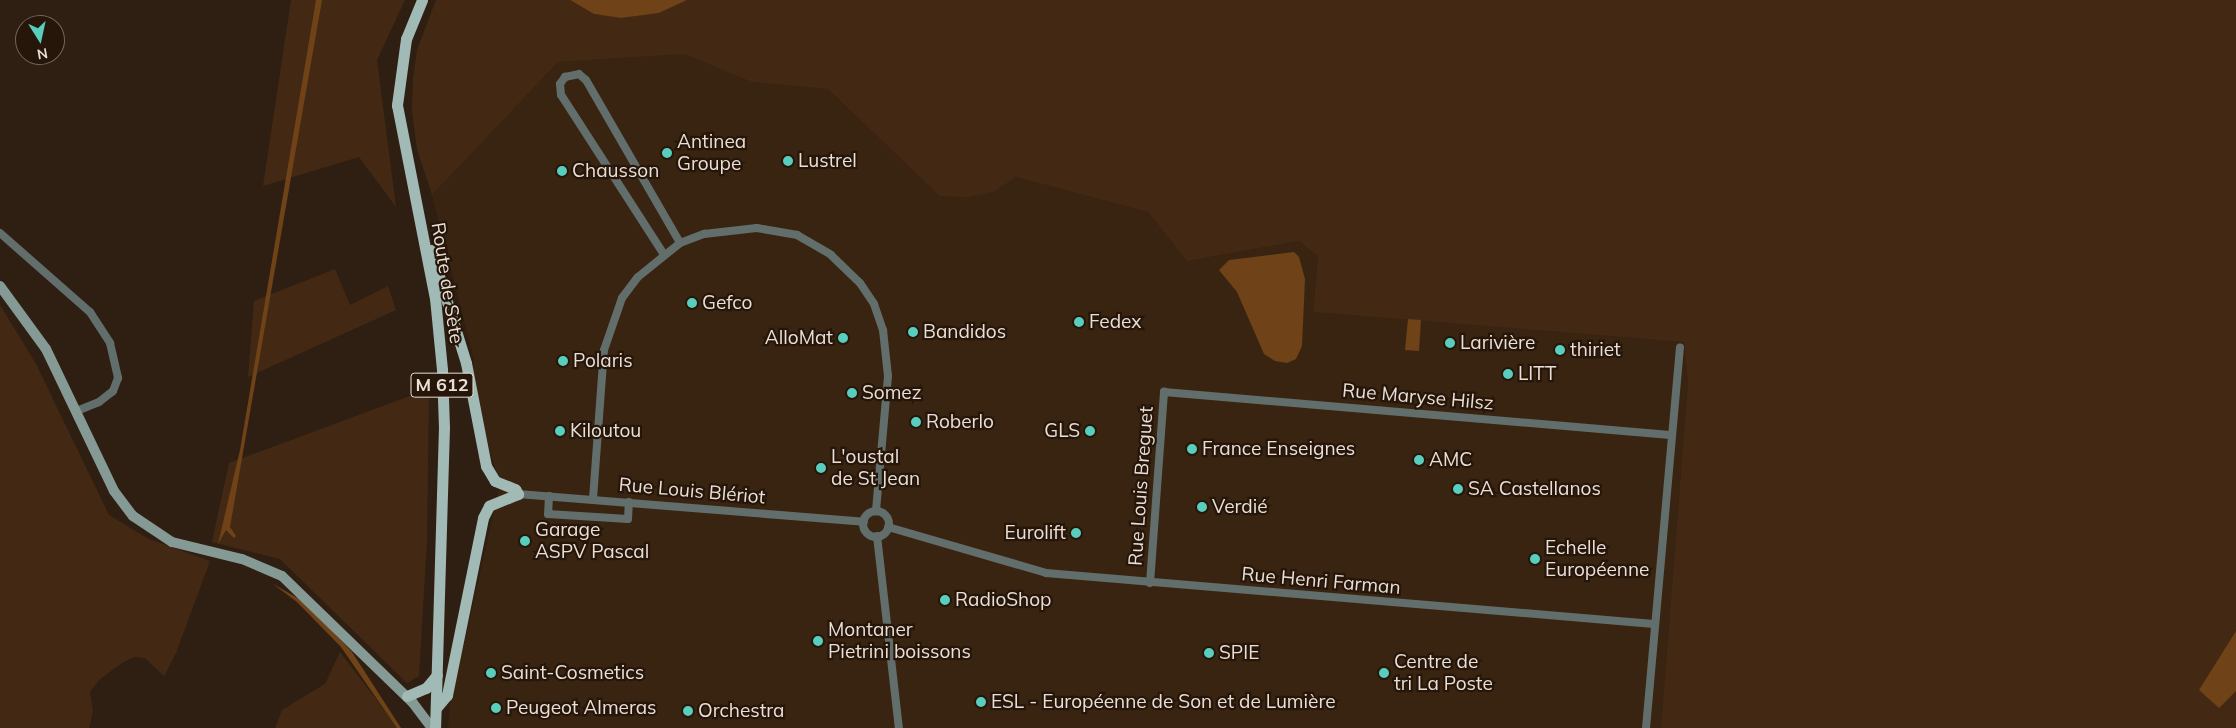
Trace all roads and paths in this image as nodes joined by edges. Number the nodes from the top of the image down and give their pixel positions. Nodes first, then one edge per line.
1 (422, 0) edge
2 (0, 233) edge
3 (680, 243) junction
4 (426, 246) junction
5 (663, 253) junction
6 (0, 286) edge
7 (1680, 348) dead end
8 (1164, 392) joint
9 (77, 411) junction
10 (1670, 435) junction
11 (518, 494) junction
12 (549, 496) junction
13 (593, 498) junction
14 (629, 502) junction
15 (876, 511) junction
16 (864, 522) junction
17 (888, 527) junction
18 (876, 536) junction
19 (1150, 583) junction
20 (1654, 624) junction
21 (437, 675) junction
22 (407, 696) junction
23 (436, 708) junction
24 (433, 728) edge
25 (899, 728) edge
26 (1646, 728) edge

1 - 4 main road, Route de Sète / M 612
2 - 9 street
3 - 5 street
3 - 5 street
3 - 15 street
4 - 11 main road, M 612
4 - 21 main road, Route de Sète / M 612
5 - 13 street
6 - 9 street
7 - 10 street
8 - 10 street, Rue Maryse Hilsz
8 - 19 street, Rue Louis Breguet
9 - 22 street
10 - 20 street
11 - 12 street, Rue Louis Blériot
11 - 23 main road, M 612
12 - 13 street, Rue Louis Blériot
12 - 14 street
13 - 14 street, Rue Louis Blériot
14 - 16 street, Rue Louis Blériot
15 - 16 street
15 - 17 street
16 - 18 street
17 - 18 street
17 - 19 street, Rue Henri Farman
18 - 25 street
19 - 20 street, Rue Henri Farman
20 - 26 street
21 - 22 main road
21 - 23 main road, Route de Sète / M 612
22 - 24 street
23 - 24 main road, Route de Sète / M 612

